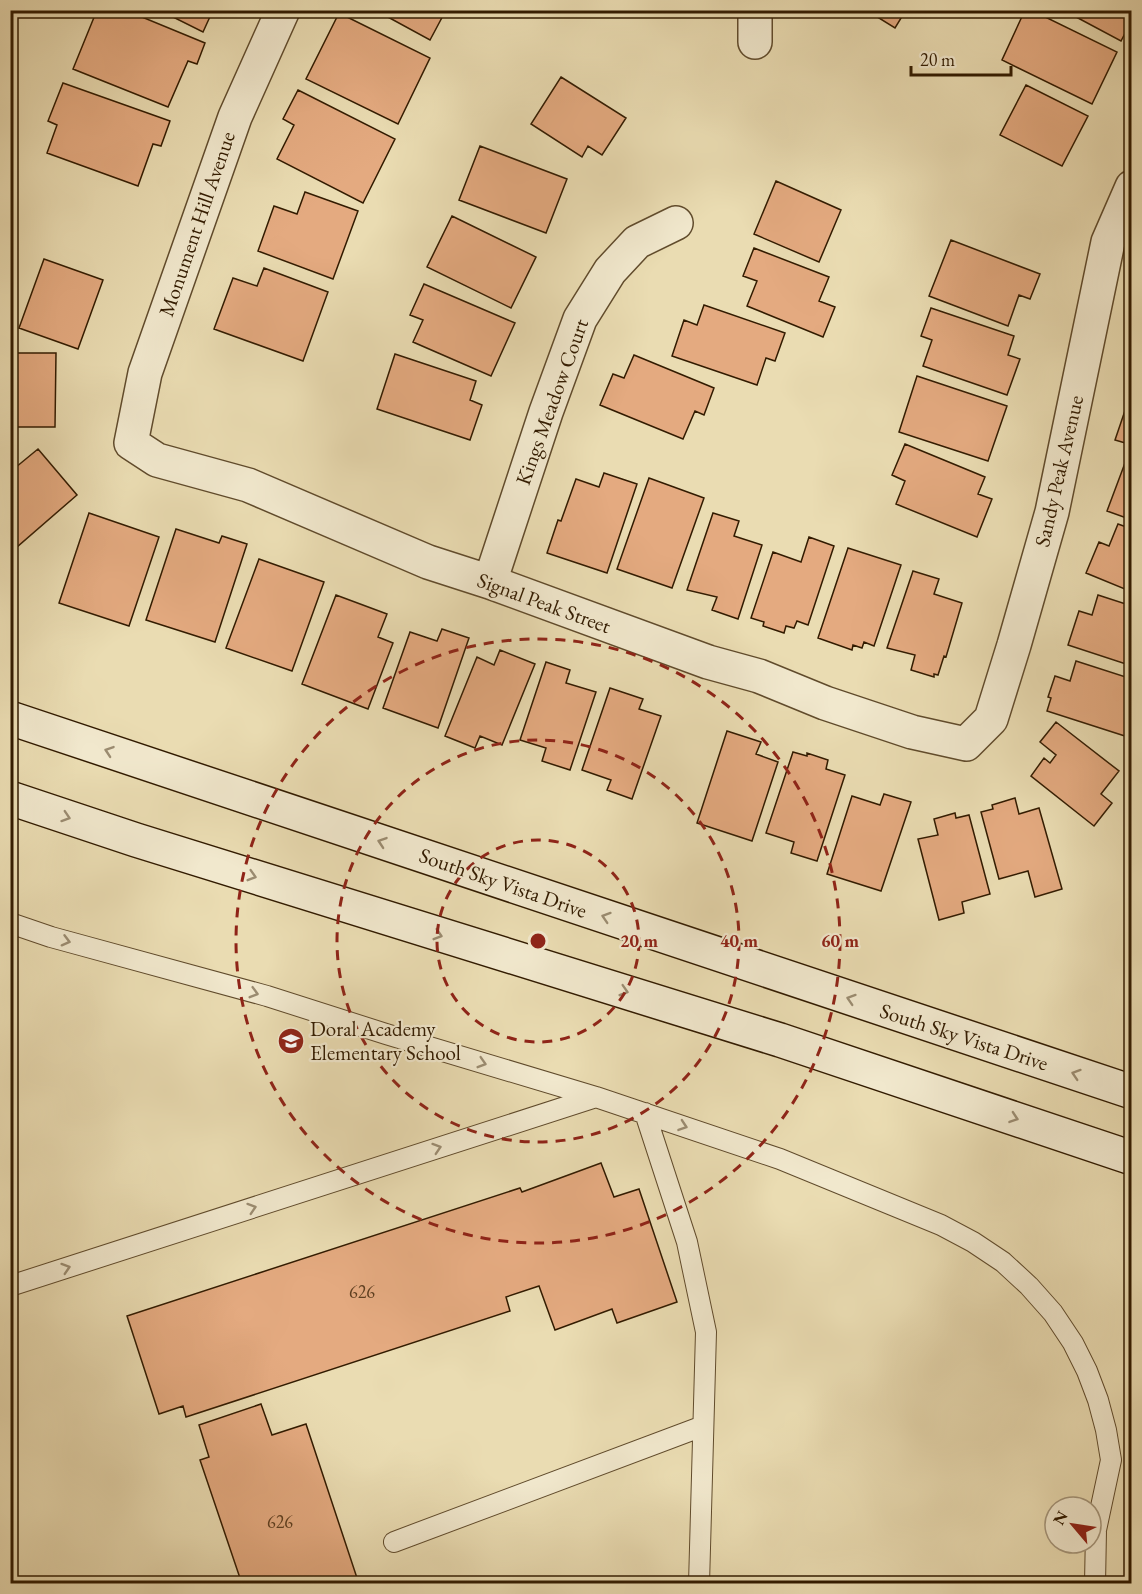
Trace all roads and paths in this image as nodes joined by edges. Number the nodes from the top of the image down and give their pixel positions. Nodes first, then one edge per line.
1 (283, 10) edge
2 (755, 10) edge
3 (755, 42) dead end
4 (1131, 187) edge
5 (676, 223) dead end
6 (1120, 246) edge
7 (131, 443) joint
8 (490, 582) junction
9 (10, 718) edge
10 (966, 744) joint
11 (10, 798) edge
12 (10, 923) edge
13 (1131, 1092) edge
14 (597, 1097) junction
15 (645, 1113) junction
16 (1131, 1158) edge
17 (10, 1286) edge
18 (703, 1426) junction
19 (394, 1542) dead end
20 (699, 1584) edge
21 (1095, 1584) edge

1 - 7 street, Monument Hill Avenue
2 - 3 street
4 - 6 street, Sandy Peak Avenue
5 - 8 street, Kings Meadow Court
6 - 10 street, Sandy Peak Avenue
7 - 8 street, Signal Peak Street
8 - 10 street, Signal Peak Street
13 -> 9 street, South Sky Vista Drive
11 -> 16 street
12 -> 14 lane
14 - 15 lane
17 -> 14 lane
15 - 18 lane
15 -> 21 lane
18 - 19 lane
18 - 20 lane

